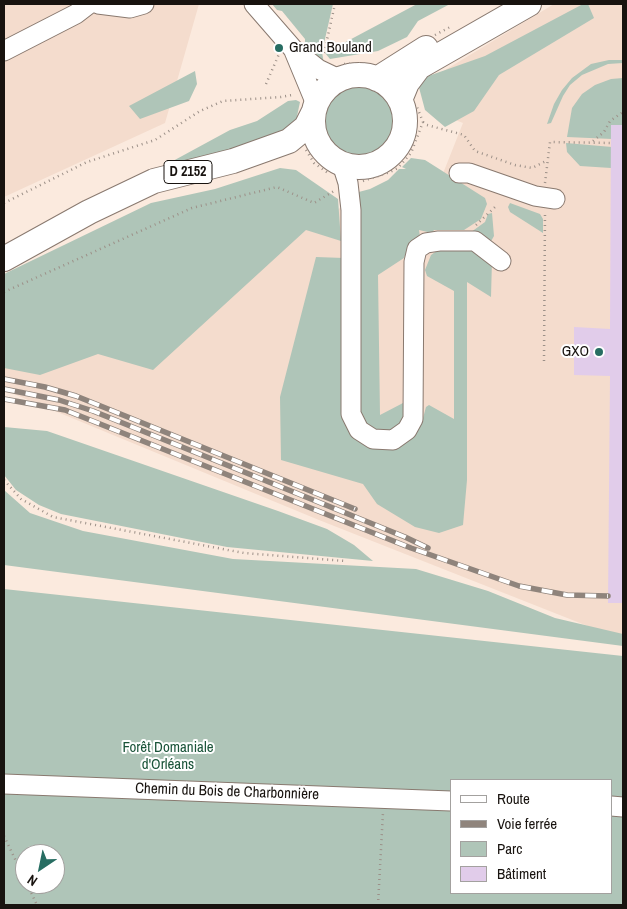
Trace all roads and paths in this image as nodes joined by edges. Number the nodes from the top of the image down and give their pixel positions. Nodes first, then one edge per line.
1 (89, 4) edge
2 (98, 4) edge
3 (144, 4) edge
4 (254, 4) edge
5 (335, 4) edge
6 (507, 4) edge
7 (529, 4) edge
8 (287, 50) junction
9 (4, 51) edge
10 (333, 70) junction
11 (377, 79) junction
12 (266, 84) dead end
13 (292, 95) dead end
14 (400, 100) junction
15 (315, 108) junction
16 (623, 112) edge
17 (423, 122) dead end
18 (592, 142) junction
19 (612, 143) dead end
20 (546, 161) junction
21 (339, 167) junction
22 (459, 173) dead end
23 (483, 186) dead end
24 (4, 203) edge
25 (551, 204) junction
26 (58, 232) junction
27 (4, 259) edge
28 (501, 261) dead end
29 (4, 292) edge
30 (544, 361) dead end
31 (4, 480) edge
32 (345, 561) dead end
33 (4, 784) edge
34 (383, 798) junction
35 (450, 801) edge
36 (4, 836) edge
37 (15, 859) edge
38 (378, 905) edge

1 - 9 street
2 - 3 street
4 - 8 street
5 - 10 path
6 - 11 main road
7 - 14 main road
8 - 10 street
8 - 12 path
8 - 15 street
10 - 11 main road
10 - 15 main road
11 - 14 main road
13 - 24 path
14 - 21 main road
15 - 21 main road
15 - 26 main road, D 2152
16 - 18 path
17 - 20 path
18 - 19 path
18 - 20 path
20 - 25 path
21 - 26 main road, D 2152
21 - 28 street
21 - 29 path
22 - 25 street
23 - 25 street
25 - 30 path
26 - 27 main road, D 2152
31 - 32 path
33 - 34 street, Chemin du Bois de Charbonnière
34 - 35 street, Chemin du Bois de Charbonnière
34 - 38 path
36 - 37 path

